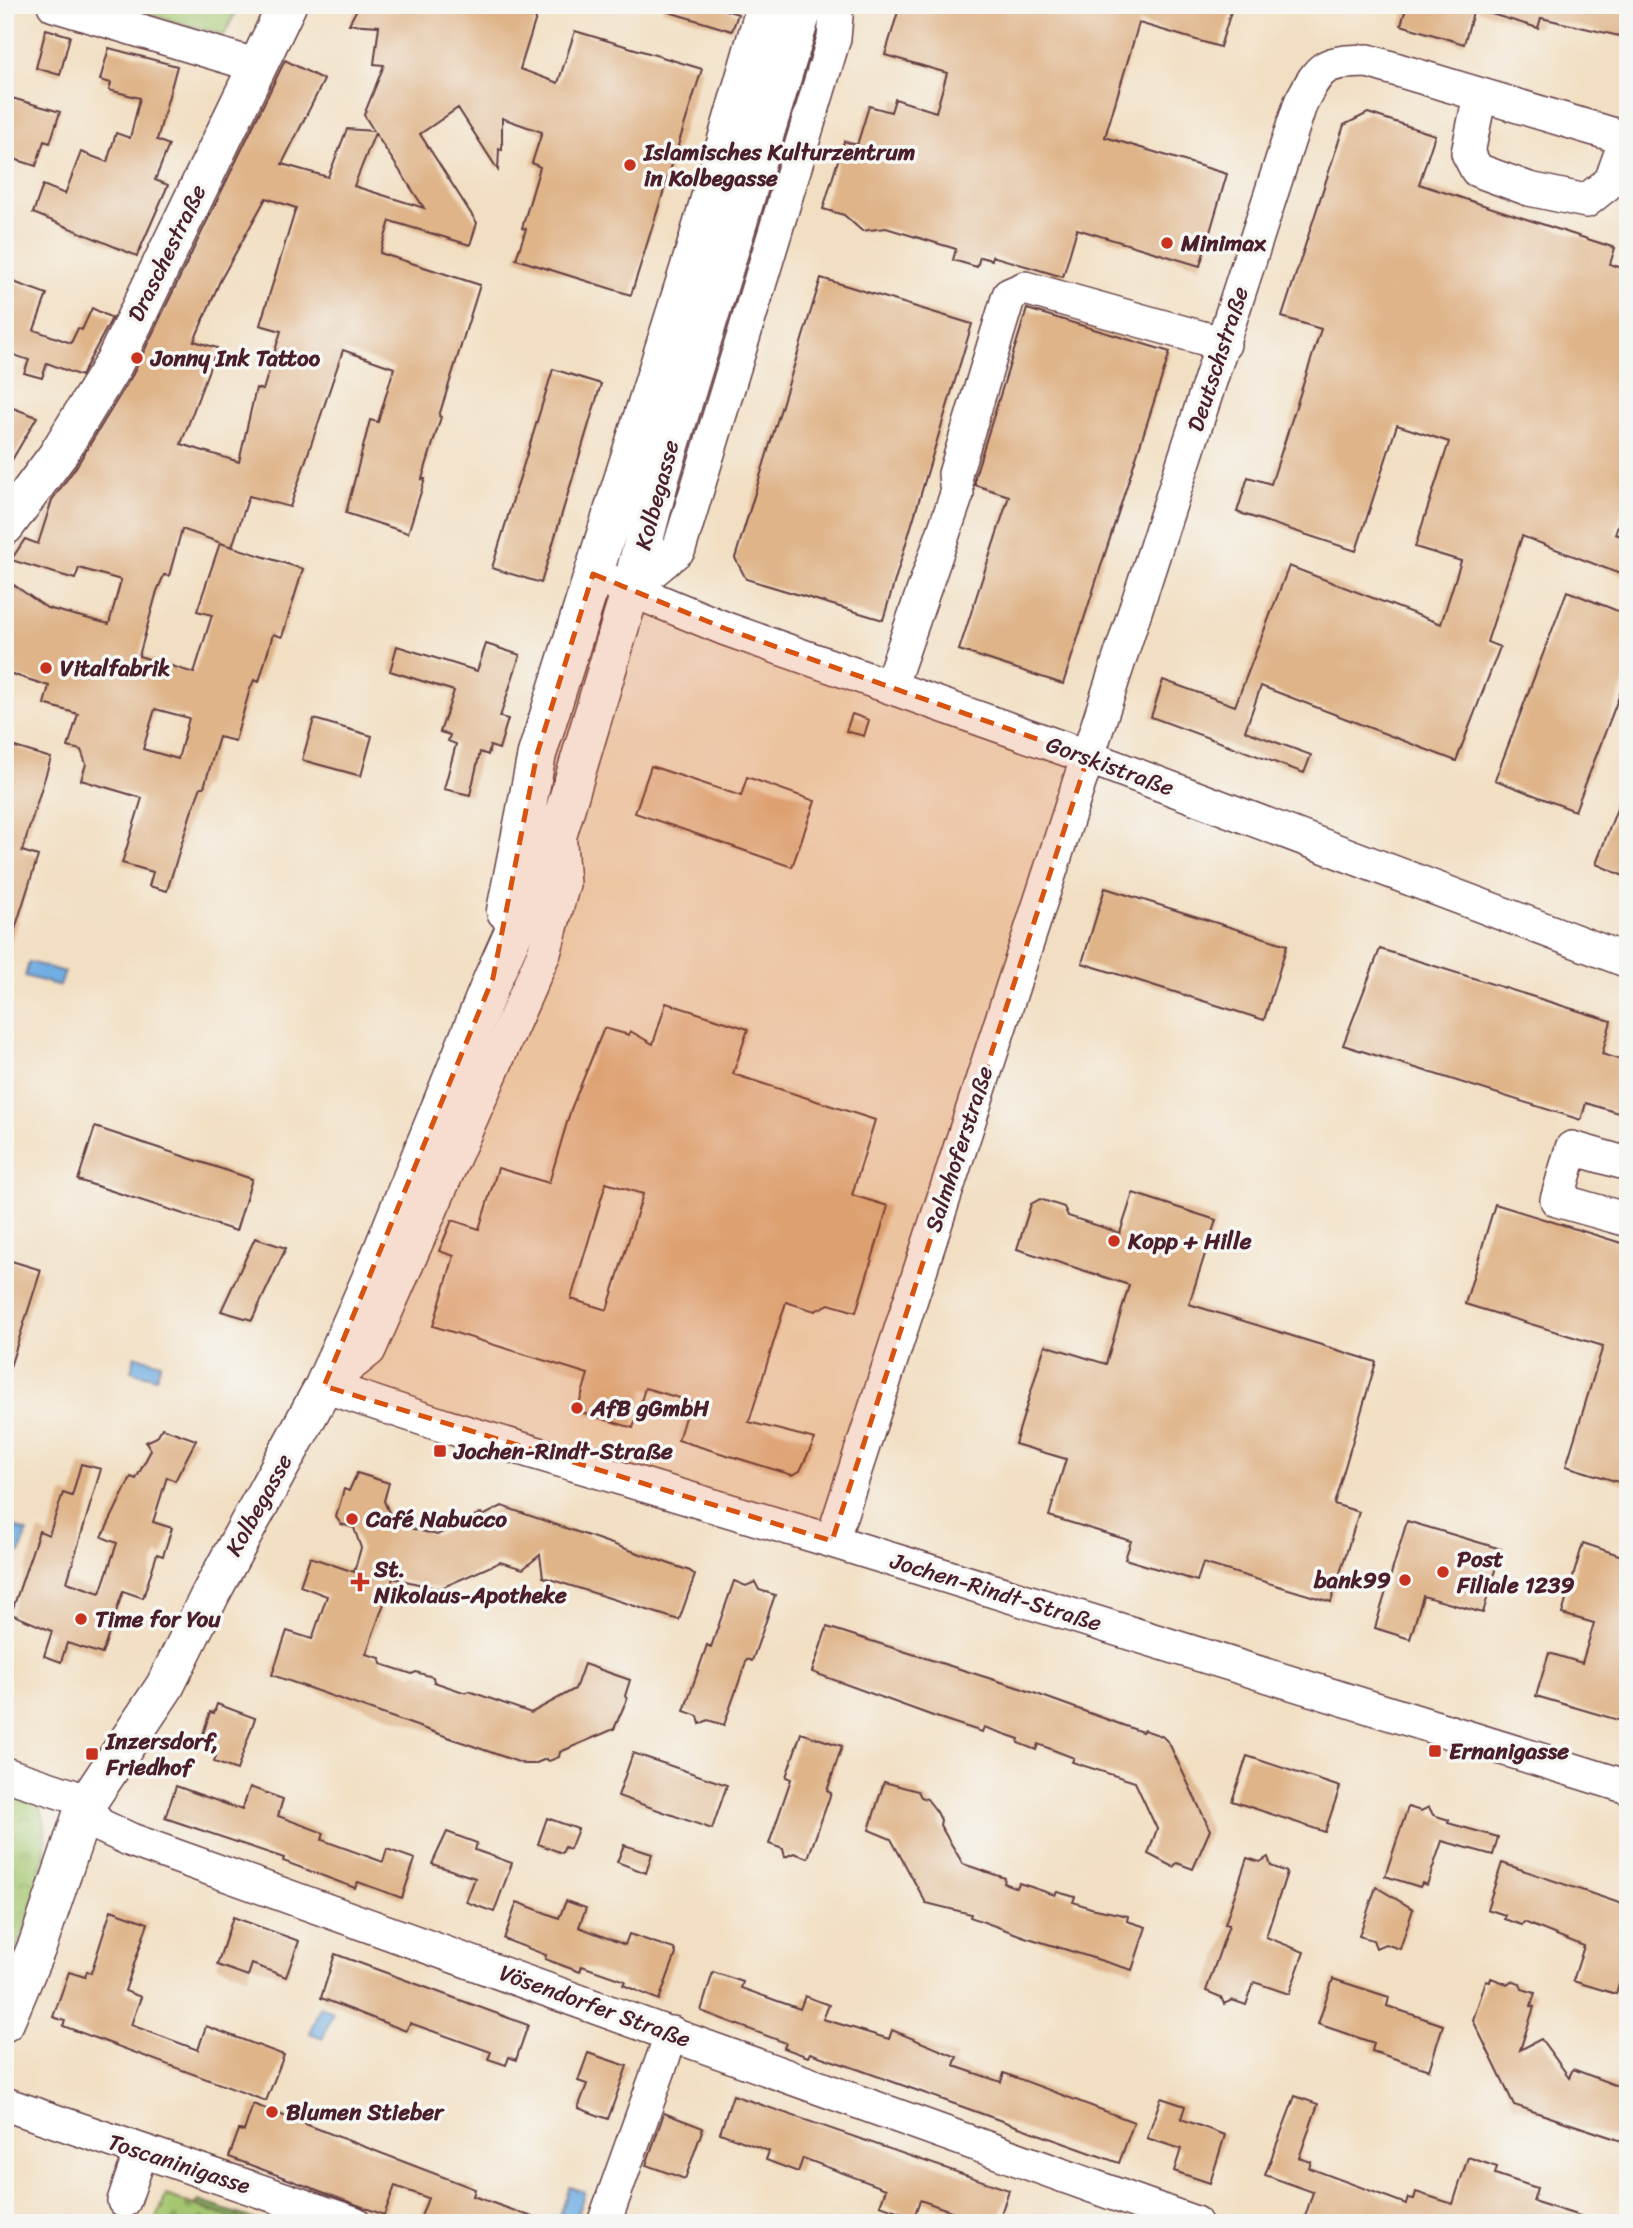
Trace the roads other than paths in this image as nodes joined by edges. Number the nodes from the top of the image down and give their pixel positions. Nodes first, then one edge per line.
1 (54, 5) edge
2 (287, 5) edge
3 (766, 5) edge
4 (804, 5) edge
5 (837, 5) edge
6 (258, 66) junction
7 (1480, 95) junction
8 (1627, 139) edge
9 (1224, 344) junction
10 (5, 526) edge
11 (593, 574) junction
12 (631, 589) junction
13 (890, 687) junction
14 (1088, 757) junction
15 (559, 830) junction
16 (1628, 961) edge
17 (493, 978) junction
18 (1628, 1164) edge
19 (1628, 1220) edge
20 (324, 1385) junction
21 (832, 1541) junction
22 (5, 1773) edge
23 (1628, 1787) edge
24 (85, 1806) junction
25 (5, 2022) edge
26 (672, 2033) junction
27 (5, 2104) edge
28 (136, 2150) junction
29 (124, 2201) dead end
30 (354, 2223) edge
31 (604, 2223) edge
32 (1195, 2223) edge

1 - 6 street
2 - 6 main road, Draschestraße
3 - 11 main road, Kolbegasse
4 - 12 main road, Kolbegasse
5 - 12 street
6 - 10 main road, Draschestraße
7 - 8 street, Deutschstraße
7 - 8 street
7 - 9 street, Deutschstraße
9 - 13 street
9 - 14 street, Deutschstraße
11 - 12 street, Gorskistraße
11 - 17 main road, Kolbegasse
12 - 13 street, Gorskistraße
12 - 15 main road, Kolbegasse
13 - 14 street, Gorskistraße
14 - 16 street, Gorskistraße
14 - 21 street, Salmhoferstraße
15 - 17 main road, Kolbegasse
15 - 20 street
17 - 20 main road, Kolbegasse
18 - 19 street
20 - 21 street, Jochen-Rindt-Straße
20 - 24 main road, Kolbegasse
21 - 23 street, Jochen-Rindt-Straße
22 - 24 street, Vösendorfer Straße
24 - 25 main road, Kolbegasse
24 - 26 street, Vösendorfer Straße
26 - 31 street
26 - 32 street, Vösendorfer Straße
27 - 28 street, Toscaninigasse
28 - 29 street
28 - 30 street, Toscaninigasse

